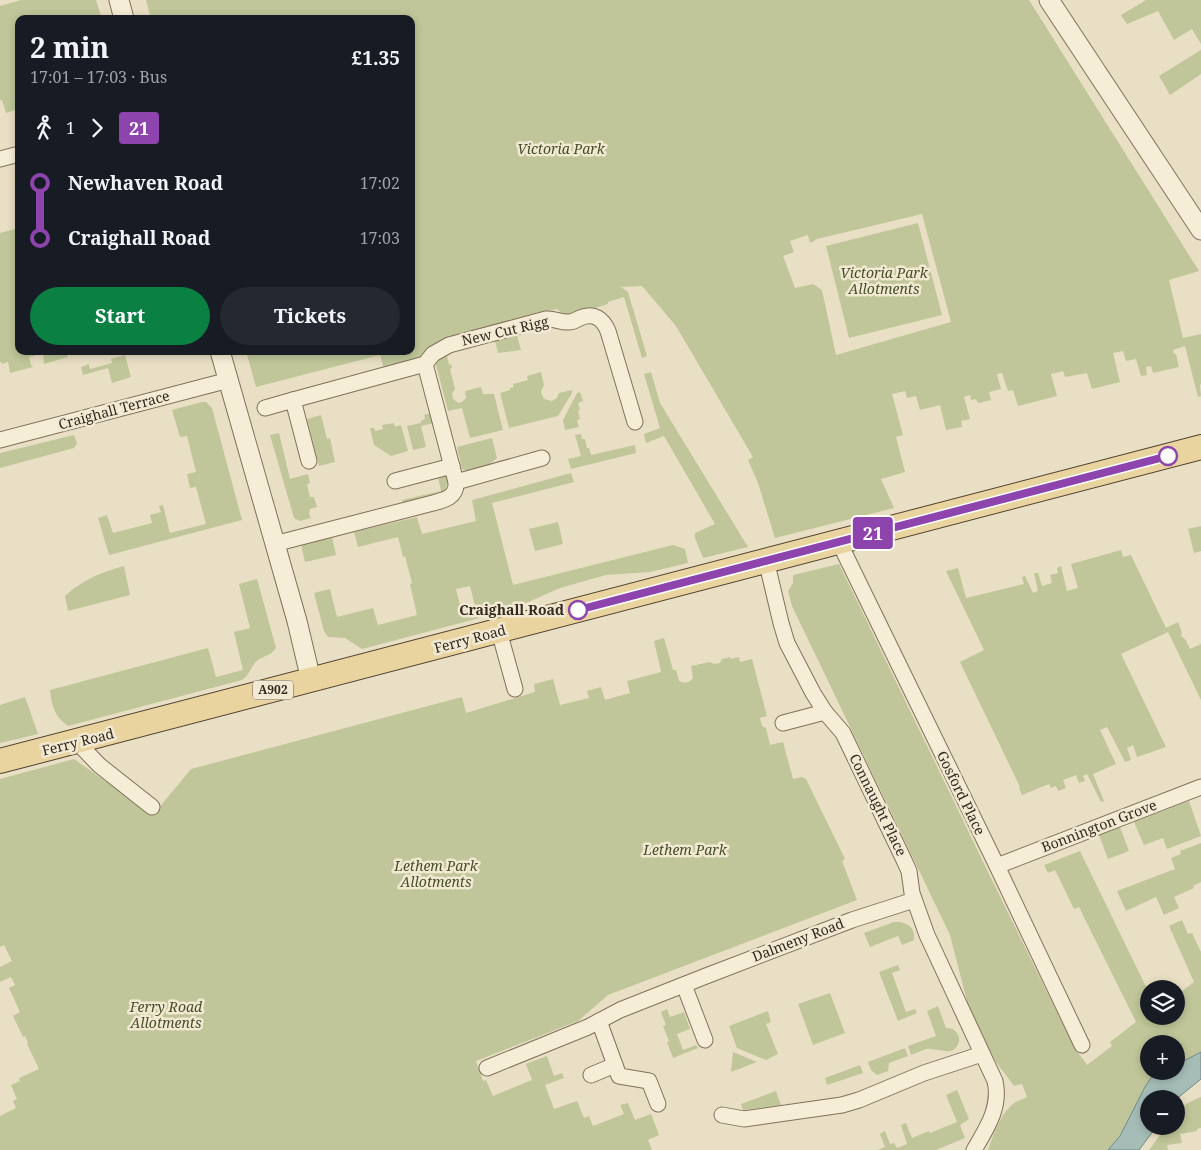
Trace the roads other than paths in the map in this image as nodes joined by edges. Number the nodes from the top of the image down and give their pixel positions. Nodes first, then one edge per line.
1 (119, 0) edge
2 (1048, 0) edge
3 (123, 15) edge
4 (15, 155) edge
5 (0, 159) edge
6 (1201, 230) edge
7 (221, 355) edge
8 (425, 364) junction
9 (229, 380) junction
10 (293, 400) junction
11 (265, 408) dead end
12 (635, 422) dead end
13 (0, 440) edge
14 (1201, 447) edge
15 (542, 458) dead end
16 (310, 461) dead end
17 (452, 466) junction
18 (395, 481) dead end
19 (456, 482) junction
20 (839, 542) junction
21 (274, 544) junction
22 (770, 559) junction
23 (499, 631) junction
24 (311, 680) junction
25 (515, 688) dead end
26 (825, 712) junction
27 (783, 723) dead end
28 (77, 742) junction
29 (0, 761) edge
30 (1199, 793) edge
31 (152, 807) dead end
32 (997, 866) junction
33 (914, 900) junction
34 (684, 985) junction
35 (599, 1022) junction
36 (705, 1040) dead end
37 (1082, 1044) dead end
38 (982, 1054) junction
39 (615, 1066) junction
40 (487, 1068) dead end
41 (591, 1075) dead end
42 (658, 1104) dead end
43 (722, 1115) dead end
44 (974, 1150) edge

1 - 3 street
2 - 6 street
4 - 5 street
7 - 9 street
8 - 10 street, New Cut Rigg
8 - 12 street, New Cut Rigg
8 - 17 street
9 - 13 street, Craighall Terrace
9 - 21 street
10 - 11 street, New Cut Rigg
10 - 16 street
14 - 20 main road, Ferry Road / A902
15 - 19 street
17 - 18 street
17 - 19 street
19 - 21 street
20 - 22 main road, Ferry Road / A902
20 - 32 street, Gosford Place
21 - 24 street
22 - 23 main road, Ferry Road / A902
22 - 26 street, Connaught Place
23 - 24 main road, Ferry Road / A902
23 - 25 street
24 - 28 main road, Ferry Road / A902
26 - 27 street
26 - 33 street, Connaught Place
28 - 29 main road, Ferry Road / A902
28 - 31 street
30 - 32 street, Bonnington Grove
32 - 37 street, Gosford Place
33 - 34 street, Dalmeny Road
33 - 38 street, Connaught Place
34 - 35 street, Dalmeny Road
34 - 36 street
35 - 39 street
35 - 40 street, Dalmeny Road
38 - 43 street
38 - 44 street, Connaught Place
39 - 41 street
39 - 42 street

